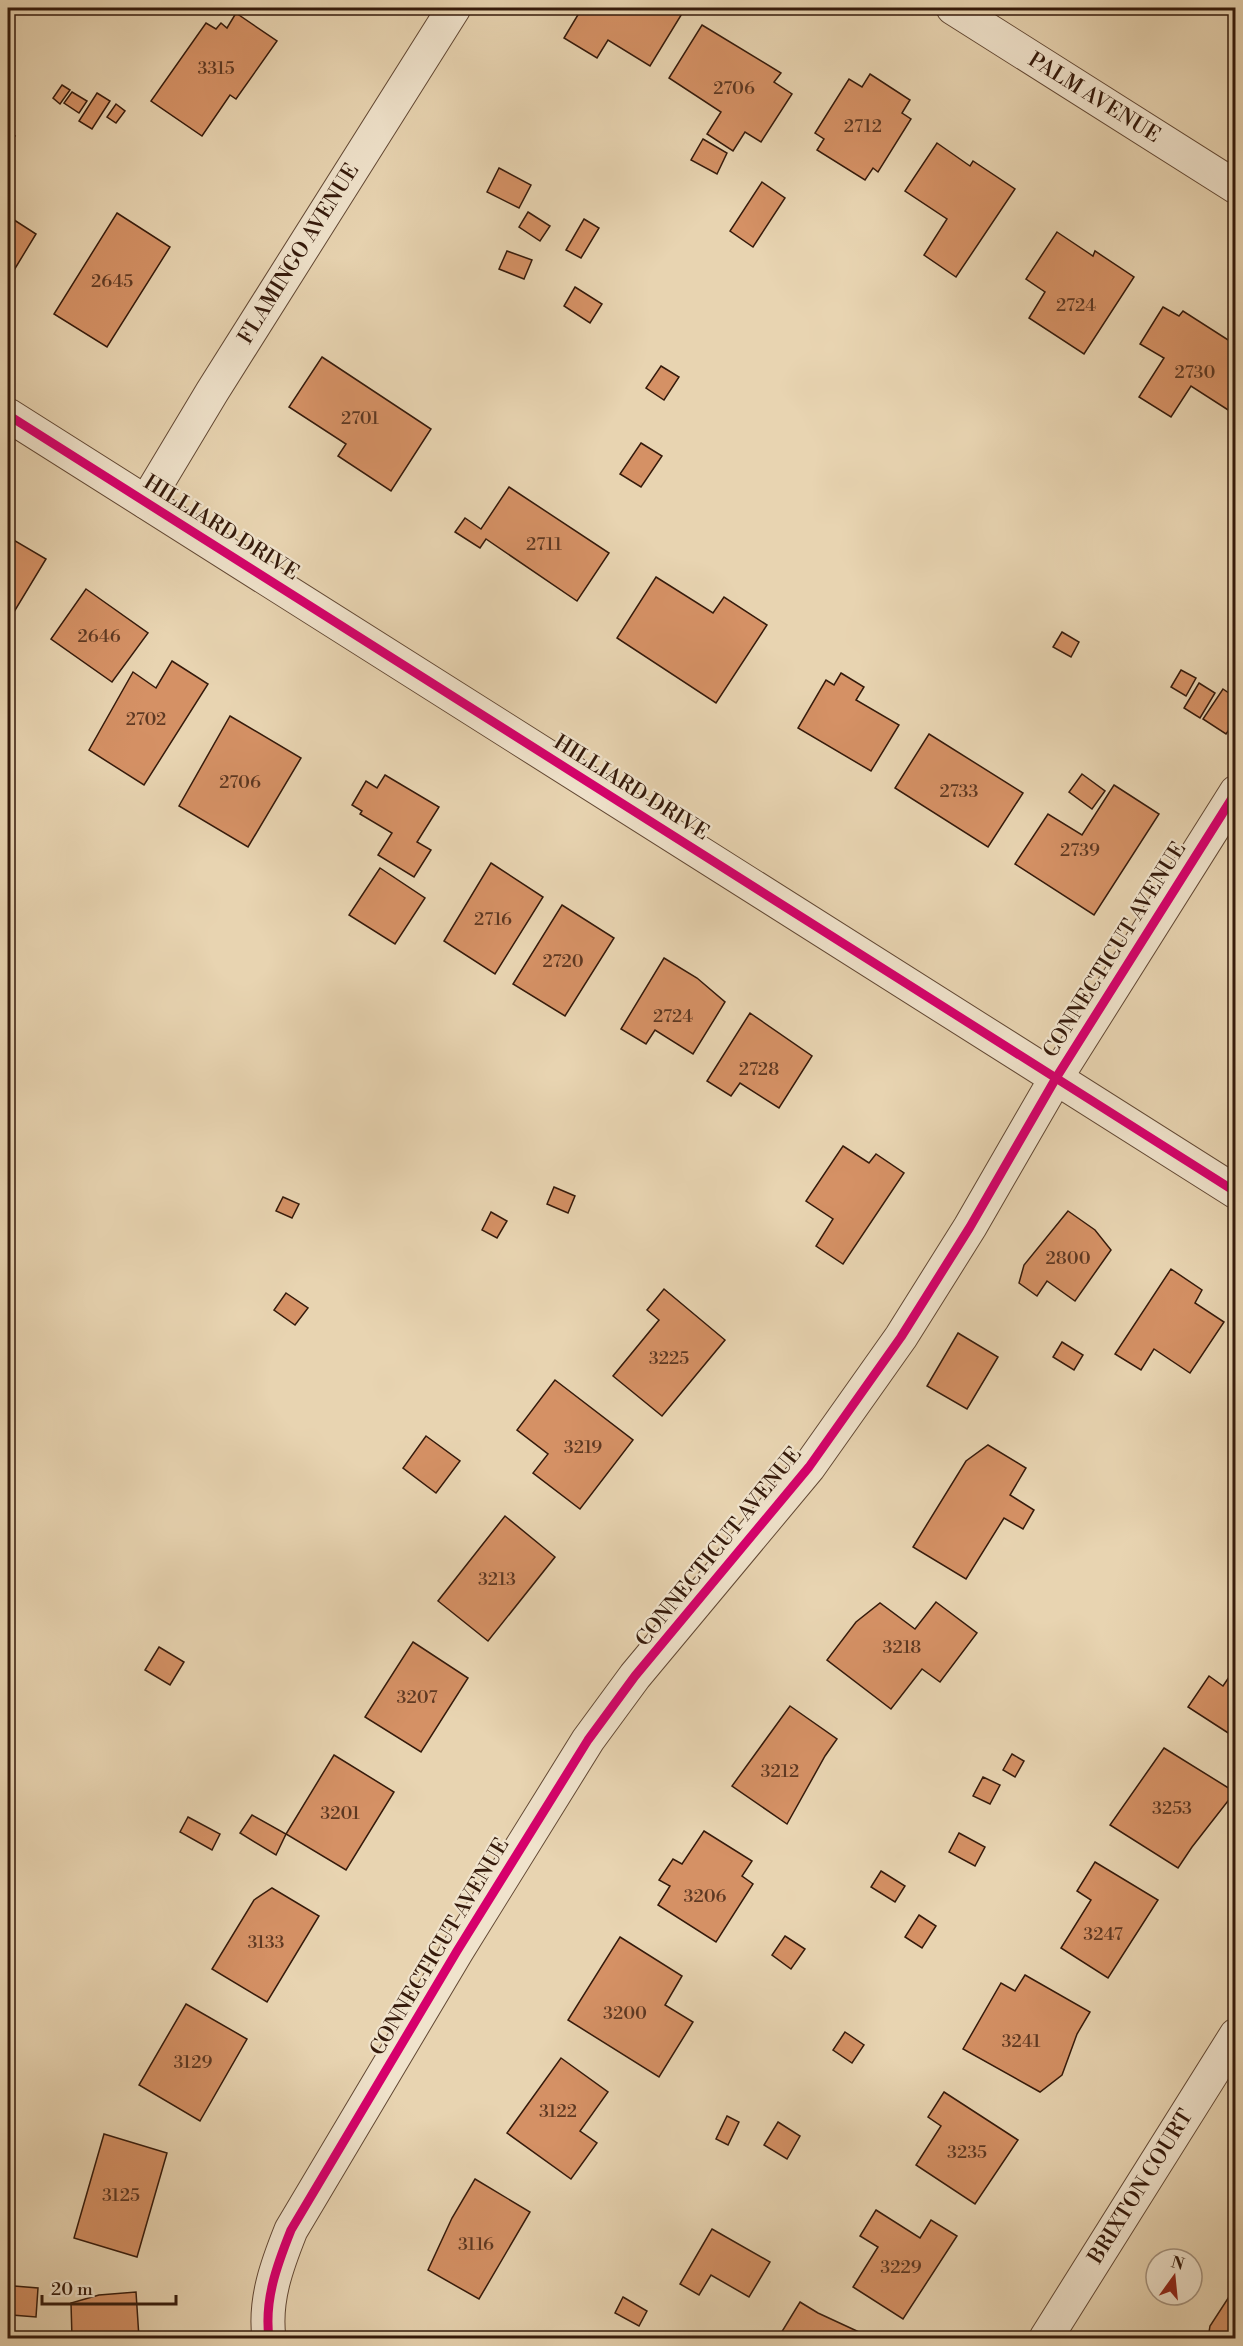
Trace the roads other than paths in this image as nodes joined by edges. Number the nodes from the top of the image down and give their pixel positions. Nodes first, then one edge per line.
1 (454, 8) edge
2 (953, 8) edge
3 (1236, 188) edge
4 (8, 415) edge
5 (146, 502) junction
6 (1236, 792) edge
7 (1056, 1078) junction
8 (1236, 1192) edge
9 (1236, 2035) edge
10 (268, 2338) edge
11 (1046, 2338) edge

1 - 5 street, FLAMINGO AVENUE
2 - 3 street, PALM AVENUE
4 - 5 street, HILLIARD DRIVE
5 - 7 street, HILLIARD DRIVE
6 - 7 street, CONNECTICUT AVENUE
7 - 8 street, HILLIARD DRIVE
7 - 10 street, CONNECTICUT AVENUE
9 - 11 street, BRIXTON COURT

